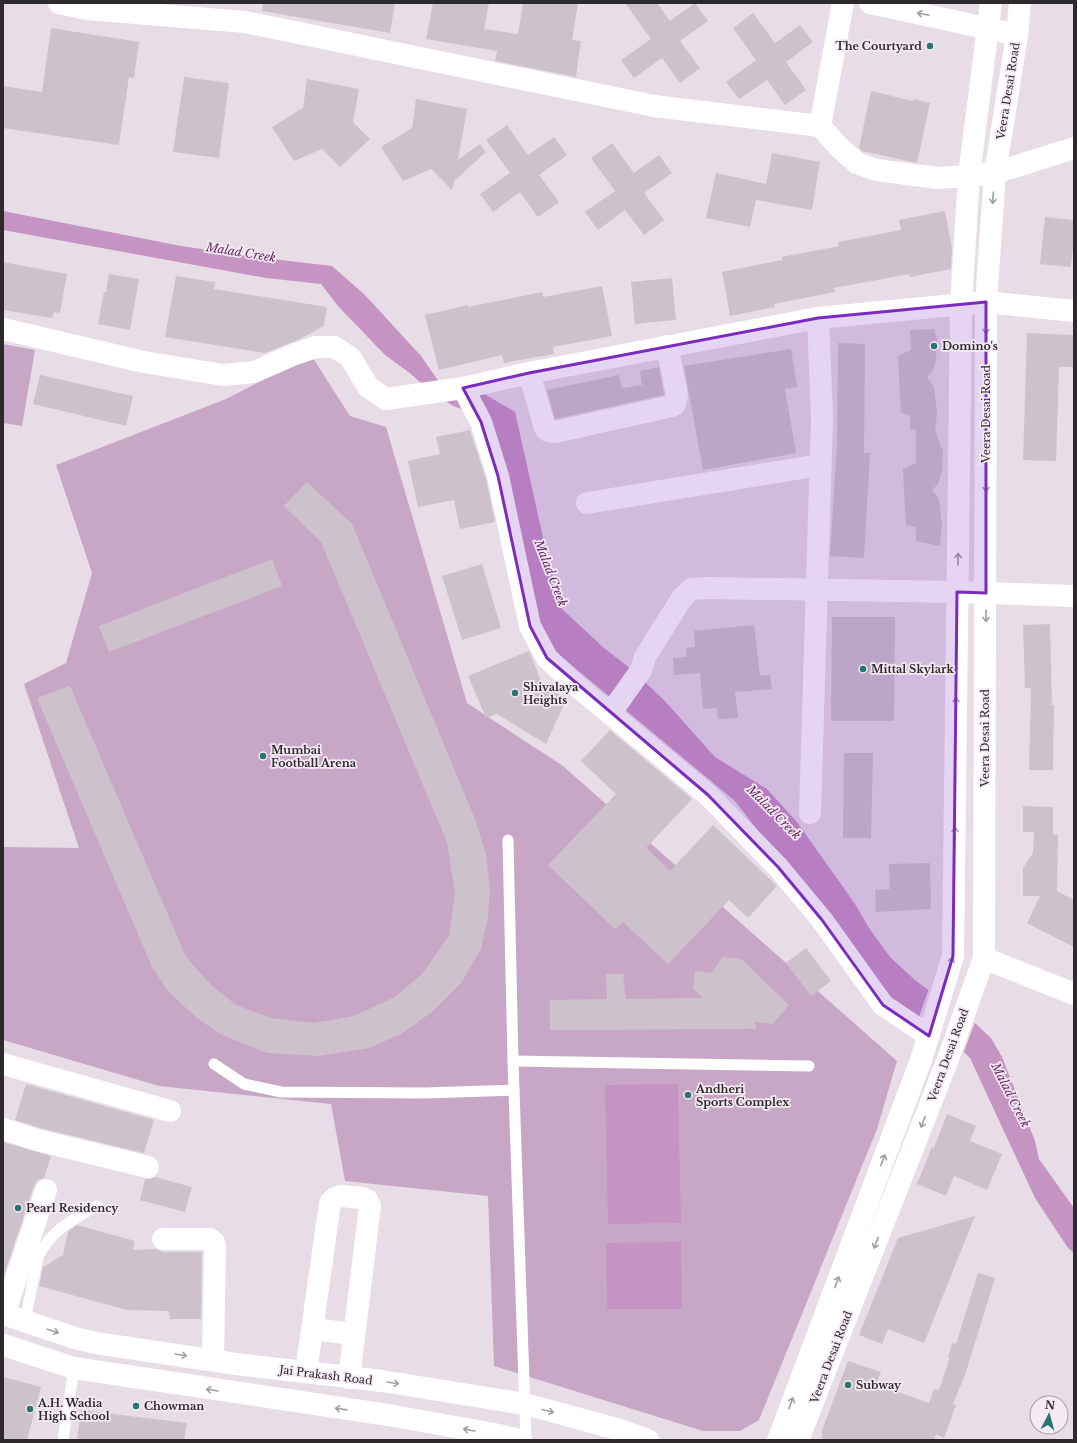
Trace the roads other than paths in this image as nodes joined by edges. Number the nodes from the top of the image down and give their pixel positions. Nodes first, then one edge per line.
1 (59, 3) edge
2 (843, 3) edge
3 (870, 3) edge
4 (936, 3) edge
5 (990, 15) edge
6 (1018, 19) edge
7 (820, 126) junction
8 (1074, 148) edge
9 (995, 173) junction
10 (969, 176) junction
11 (986, 302) junction
12 (961, 304) junction
13 (1074, 311) edge
14 (818, 318) junction
15 (3, 329) edge
16 (667, 346) junction
17 (529, 373) junction
18 (463, 388) junction
19 (820, 465) junction
20 (587, 503) dead end
21 (816, 590) junction
22 (957, 592) junction
23 (986, 593) junction
24 (1074, 596) edge
25 (608, 706) junction
26 (810, 813) dead end
27 (508, 840) dead end
28 (984, 958) junction
29 (1074, 994) edge
30 (930, 1031) junction
31 (513, 1061) junction
32 (3, 1064) edge
33 (214, 1064) dead end
34 (809, 1066) dead end
35 (514, 1090) junction
36 (170, 1111) dead end
37 (3, 1128) edge
38 (148, 1167) dead end
39 (46, 1190) dead end
40 (97, 1206) dead end
41 (163, 1239) dead end
42 (3, 1314) edge
43 (25, 1321) junction
44 (312, 1329) junction
45 (354, 1334) junction
46 (3, 1345) edge
47 (213, 1360) junction
48 (74, 1368) junction
49 (306, 1372) junction
50 (349, 1378) junction
51 (525, 1404) junction
52 (63, 1440) edge
53 (521, 1440) edge
54 (526, 1440) edge
55 (648, 1440) edge
56 (778, 1440) edge
57 (798, 1440) edge

1 - 7 street
2 - 7 street
5 -> 3 street
4 - 5 street
5 - 6 street
5 - 10 street
6 - 9 street, Veera Desai Road
7 - 10 street
8 - 9 street
9 - 10 street
9 -> 11 street, Veera Desai Road
10 - 12 street
11 - 12 street
11 - 13 street
11 -> 23 street, Veera Desai Road
12 - 14 street
22 -> 12 street
14 - 16 street
14 - 19 street
15 - 18 street
16 - 17 street
16 - 17 street
17 - 18 street
18 - 25 street
19 - 20 street
19 - 21 street
21 - 22 street
21 - 25 street
21 - 26 street
22 - 23 street
30 -> 22 street
23 - 24 street
23 -> 28 street, Veera Desai Road
25 - 30 street
27 - 31 lane
28 - 29 street
28 -> 57 street, Veera Desai Road
56 -> 30 street
31 - 34 lane
31 - 35 lane
32 - 36 street
33 - 35 lane
35 - 51 lane
37 - 38 street
39 - 42 street
40 - 43 lane
41 - 47 street
42 - 43 street, Jai Prakash Road
43 -> 47 street, Jai Prakash Road
44 - 45 street
44 - 45 street
44 - 49 street
45 - 50 street
46 - 48 street
47 - 49 street, Jai Prakash Road
48 - 52 lane
53 -> 48 street
49 - 50 street, Jai Prakash Road
50 -> 51 street, Jai Prakash Road
51 - 54 lane
51 -> 55 street, Jai Prakash Road

